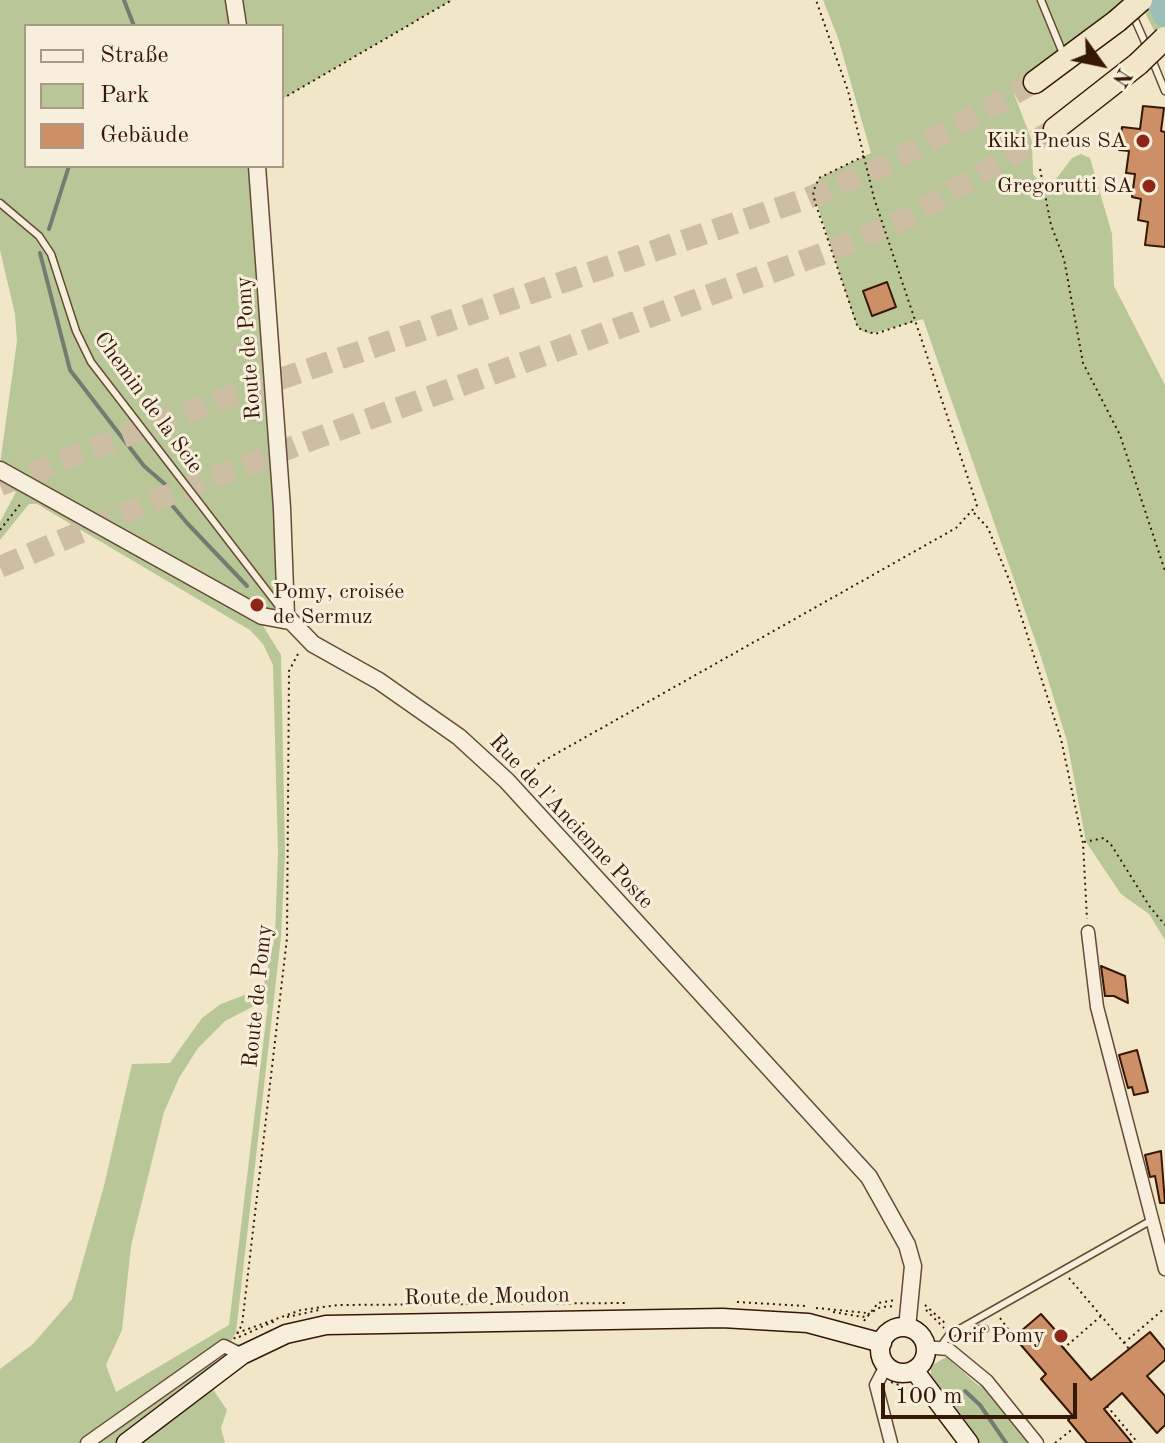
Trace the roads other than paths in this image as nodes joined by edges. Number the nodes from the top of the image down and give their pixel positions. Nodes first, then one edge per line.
1 (234, 0) edge
2 (1041, 0) edge
3 (1126, 0) edge
4 (1141, 0) edge
5 (238, 24) edge
6 (1165, 38) edge
7 (1066, 60) junction
8 (1035, 82) tunnel mouth
9 (1165, 91) edge
10 (1055, 129) tunnel mouth
11 (257, 168) edge
12 (0, 203) edge
13 (0, 470) edge
14 (287, 619) junction
15 (1088, 932) road end
16 (1150, 1221) junction
17 (1165, 1269) edge
18 (907, 1328) junction
19 (985, 1328) road end
20 (954, 1332) junction
21 (882, 1343) junction
22 (933, 1347) junction
23 (242, 1355) junction
24 (914, 1370) junction
25 (885, 1375) junction
26 (87, 1443) edge
27 (127, 1443) edge
28 (891, 1443) edge
29 (969, 1443) edge
30 (1037, 1443) edge

1 - 5 street
2 - 7 lane
3 - 9 lane
4 - 7 highway, bridge
6 - 10 highway, bridge
7 - 8 highway
11 - 14 street, Route de Pomy
12 - 14 lane, Chemin de la Scie
13 - 14 street, Rue de l'Ancienne Poste
14 - 18 street, Rue de l'Ancienne Poste
15 - 16 street
16 - 17 street
16 - 20 lane
18 - 21 main road
18 - 22 main road
19 - 20 lane
20 - 22 lane
21 - 23 main road, Route de Moudon
21 - 25 main road
22 - 24 main road
22 - 30 street
23 - 26 street
23 - 27 main road, Route de Moudon
24 - 25 main road
24 - 29 main road
25 - 28 street

